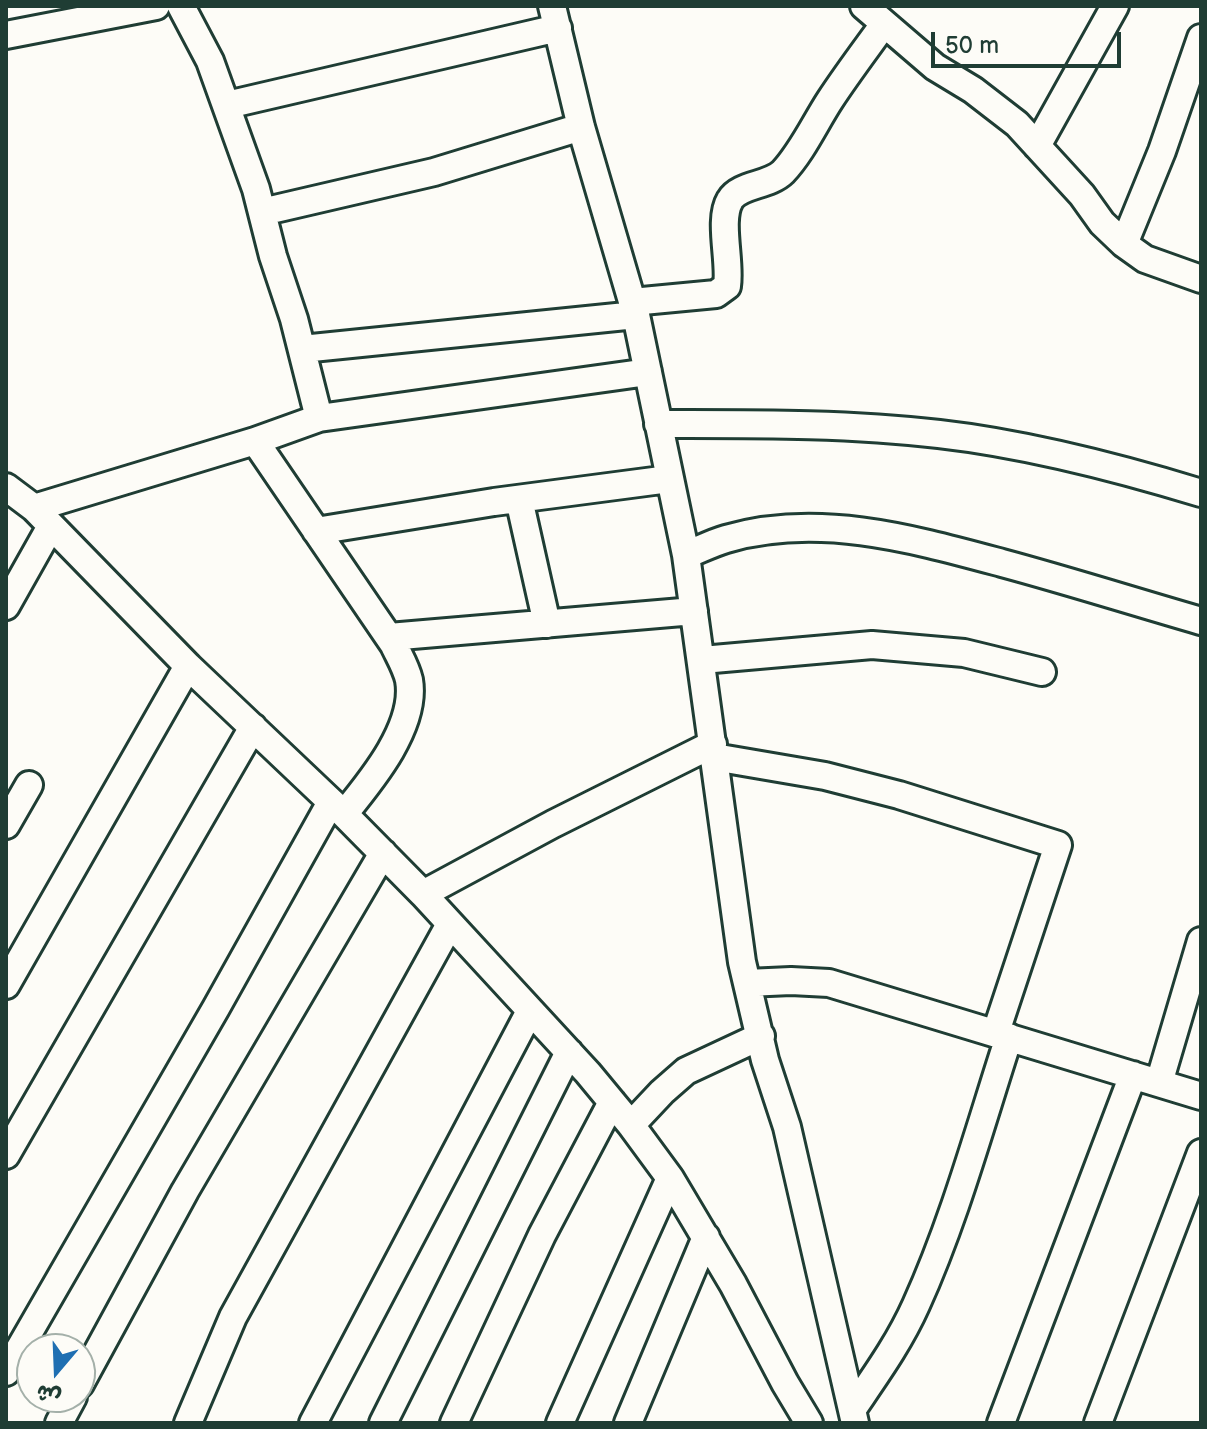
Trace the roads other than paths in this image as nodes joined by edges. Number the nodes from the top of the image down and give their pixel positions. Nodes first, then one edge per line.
1 (156, 6) edge
2 (181, 6) edge
3 (864, 6) edge
4 (1115, 6) edge
5 (555, 17) edge
6 (884, 24) junction
7 (6, 35) edge
8 (1201, 38) edge
9 (227, 105) junction
10 (581, 127) junction
11 (1037, 146) junction
12 (262, 212) junction
13 (1124, 244) junction
14 (1201, 279) edge
15 (634, 308) junction
16 (302, 349) junction
17 (648, 372) junction
18 (319, 418) junction
19 (658, 424) junction
20 (255, 441) junction
21 (669, 479) junction
22 (6, 487) edge
23 (1201, 493) edge
24 (519, 499) junction
25 (43, 517) junction
26 (316, 531) junction
27 (686, 555) junction
28 (6, 606) edge
29 (694, 611) junction
30 (1201, 621) edge
31 (547, 624) junction
32 (389, 637) junction
33 (702, 660) junction
34 (188, 666) junction
35 (1042, 672) dead end
36 (253, 727) junction
37 (713, 751) junction
38 (29, 785) dead end
39 (338, 808) junction
40 (6, 825) edge
41 (383, 853) junction
42 (423, 894) junction
43 (450, 924) junction
44 (1201, 941) edge
45 (747, 983) junction
46 (6, 985) edge
47 (530, 1011) junction
48 (1003, 1034) junction
49 (761, 1036) junction
50 (569, 1052) junction
51 (1146, 1079) junction
52 (1201, 1096) edge
53 (612, 1102) junction
54 (631, 1125) junction
55 (1201, 1153) edge
56 (6, 1155) edge
57 (670, 1178) junction
58 (706, 1237) junction
59 (96, 1355) edge
60 (6, 1372) edge
61 (854, 1417) edge
62 (188, 1423) edge
63 (313, 1423) edge
64 (383, 1423) edge
65 (454, 1423) edge
66 (560, 1423) edge
67 (628, 1423) edge
68 (809, 1423) edge
69 (1001, 1423) edge
70 (1098, 1423) edge

1 - 7 street
2 - 9 street
3 - 6 street
4 - 11 street
5 - 9 street
5 - 10 street
6 - 11 street
6 - 15 street
8 - 13 street
9 - 12 street
10 - 12 street
10 - 15 street
11 - 13 street
12 - 16 street
13 - 14 street
15 - 16 street
15 - 17 street
16 - 18 street
17 - 18 street
17 - 19 street
18 - 20 street
19 - 21 street
19 - 23 street
20 - 25 street
20 - 26 street
21 - 24 street
21 - 27 street
22 - 25 street
24 - 26 street
24 - 31 street
25 - 28 street
25 - 34 street
26 - 32 street
27 - 29 street
27 - 30 street
29 - 31 street
29 - 33 street
31 - 32 street
32 - 39 street
33 - 35 street
33 - 37 street
34 - 36 street
34 - 46 street
36 - 39 street
36 - 56 street
37 - 42 street
37 - 45 street
37 - 48 street
38 - 40 street
39 - 41 street
39 - 60 street
41 - 42 street
41 - 59 street
42 - 43 street
43 - 47 street
43 - 62 street
44 - 51 street
45 - 48 street
45 - 49 street
47 - 50 street
47 - 63 street
48 - 51 street
48 - 61 street
49 - 54 street
49 - 61 street
50 - 53 street
50 - 64 street
51 - 52 street
51 - 69 street
53 - 54 street
53 - 65 street
54 - 57 street
55 - 70 street
57 - 58 street
57 - 66 street
58 - 67 street
58 - 68 street

